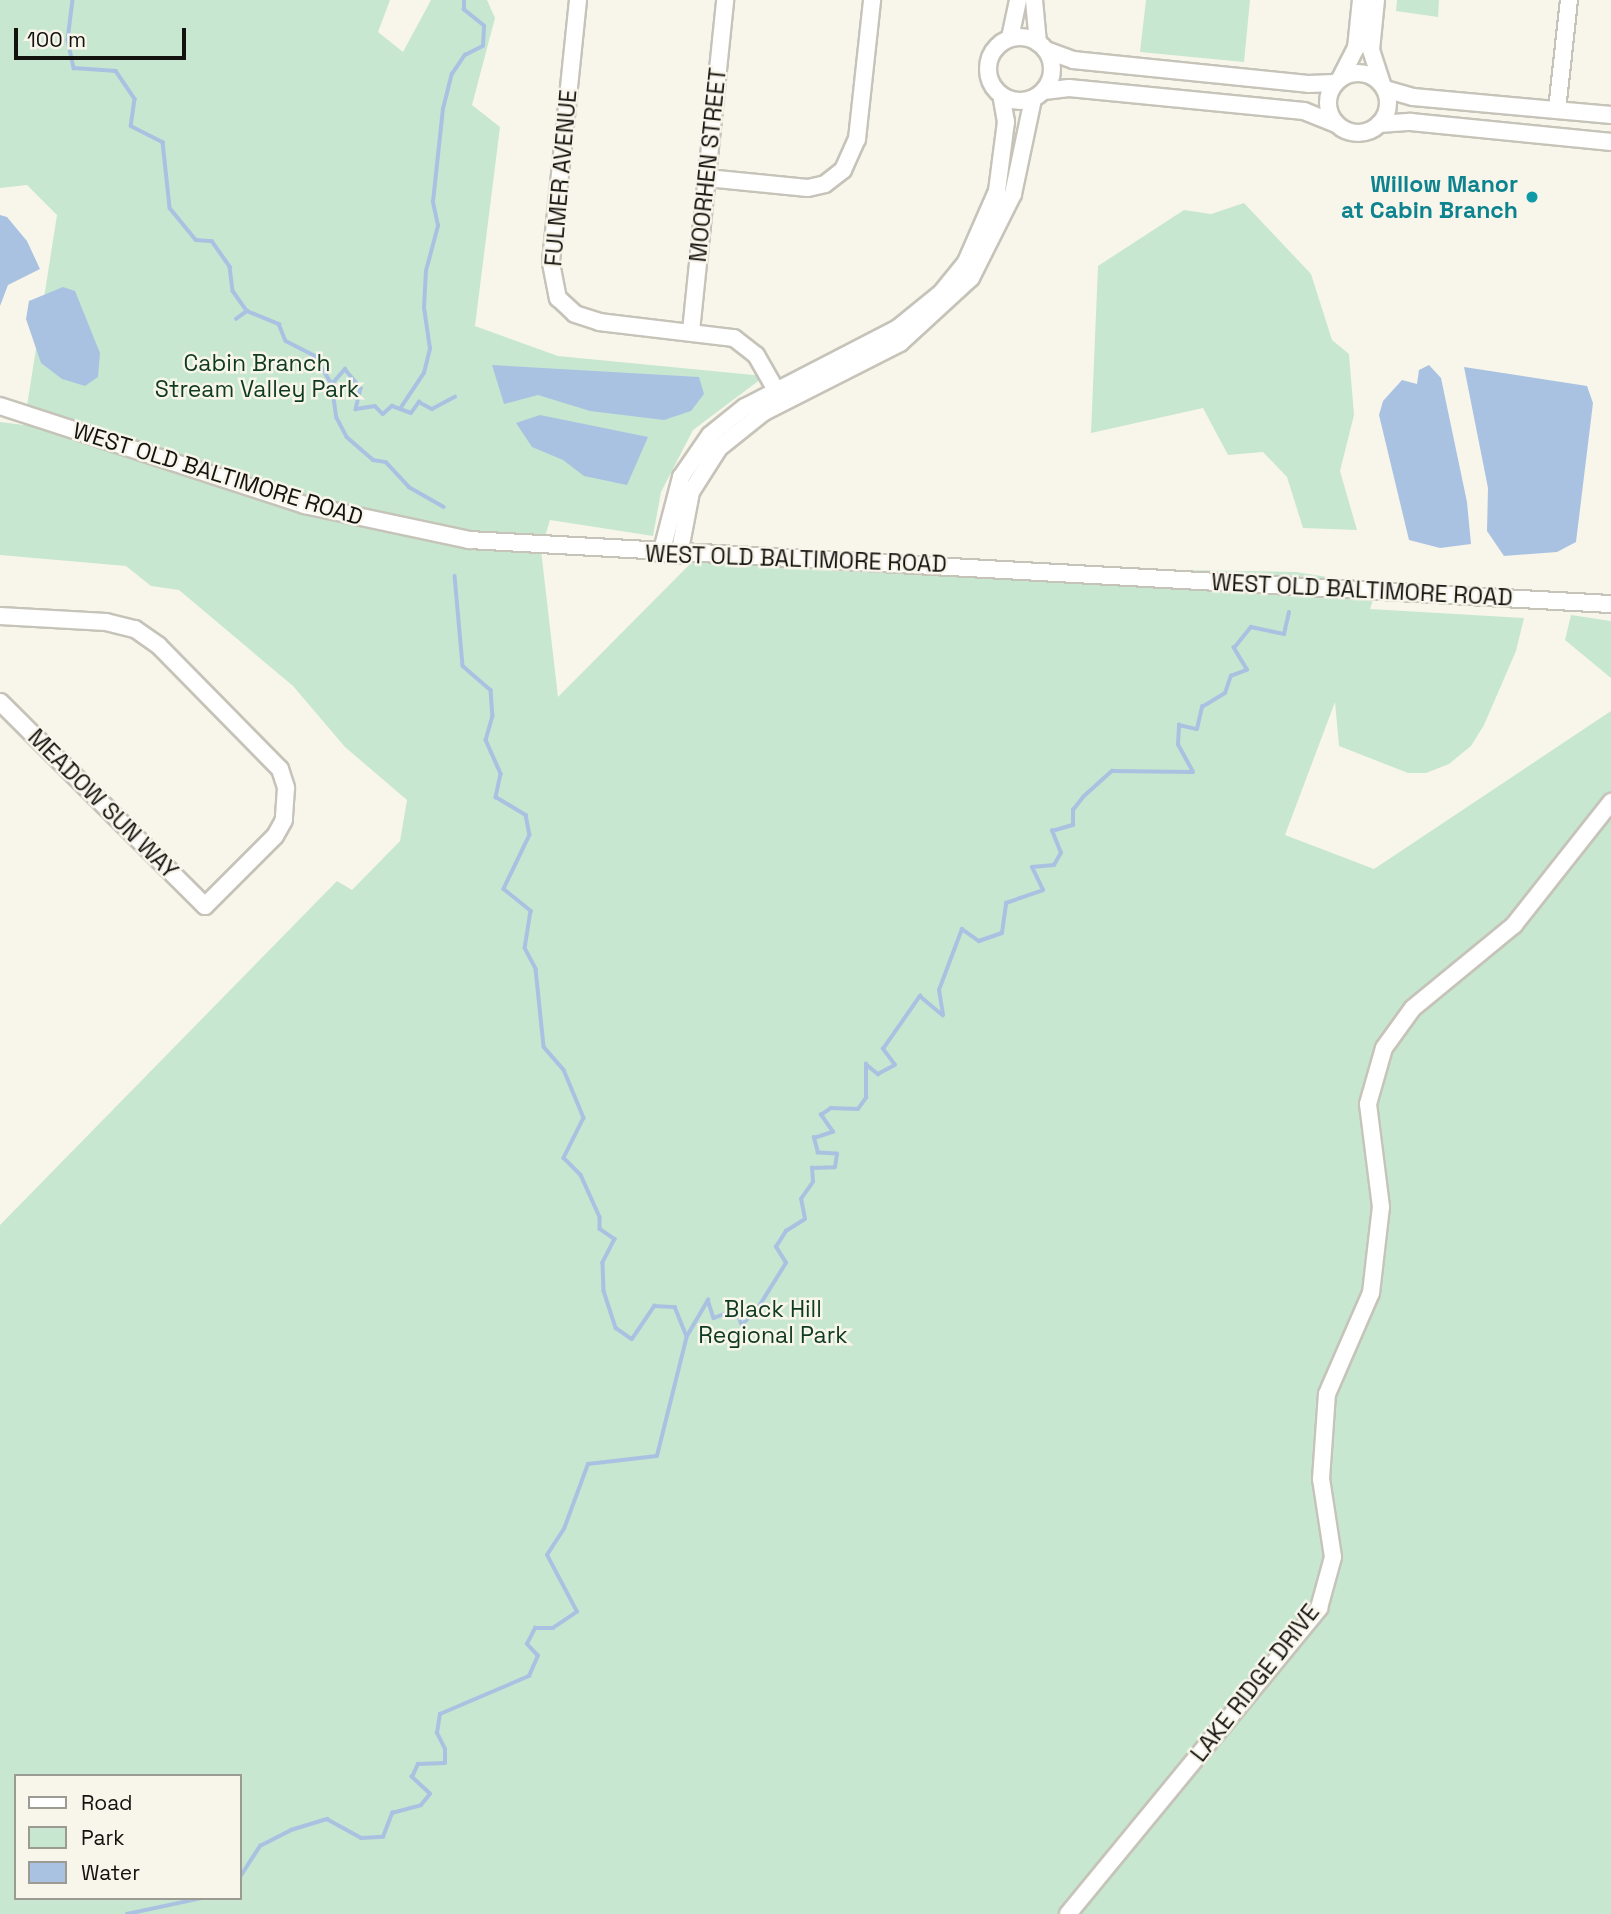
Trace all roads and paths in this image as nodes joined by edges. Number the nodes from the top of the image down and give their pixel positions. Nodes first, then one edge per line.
1 (578, 0) edge
2 (725, 0) edge
3 (872, 0) edge
4 (1018, 0) edge
5 (1034, 0) edge
6 (1361, 0) edge
7 (1376, 0) edge
8 (1569, 0) edge
9 (1010, 38) junction
10 (1042, 46) junction
11 (1337, 81) junction
12 (1383, 87) junction
13 (1000, 95) junction
14 (1038, 95) junction
15 (1557, 110) junction
16 (1611, 115) edge
17 (1336, 124) junction
18 (1380, 124) junction
19 (1611, 142) edge
20 (706, 178) junction
21 (691, 331) junction
22 (780, 396) junction
23 (0, 407) edge
24 (661, 554) junction
25 (679, 555) junction
26 (1611, 604) edge
27 (0, 616) edge
28 (0, 702) edge
29 (1611, 802) edge
30 (1068, 1914) edge

1 - 21 street, FULMER AVENUE
2 - 20 street, MOORHEN STREET
3 - 20 street
4 - 9 street
5 - 10 street
6 - 11 street
7 - 12 street
8 - 15 street
9 - 10 street
9 - 13 street
10 - 11 street
10 - 14 street
11 - 12 street
11 - 17 street
12 - 15 street
12 - 18 street
13 - 14 street
13 - 22 street
14 - 17 street
14 - 22 street
15 - 16 street
17 - 18 street
18 - 19 street
20 - 21 street, MOORHEN STREET
21 - 22 street, FULMER AVENUE
22 - 24 street
22 - 25 street
23 - 24 street, WEST OLD BALTIMORE ROAD
24 - 25 street, WEST OLD BALTIMORE ROAD
25 - 26 street, WEST OLD BALTIMORE ROAD
27 - 28 street, MEADOW SUN WAY
29 - 30 street, LAKE RIDGE DRIVE

